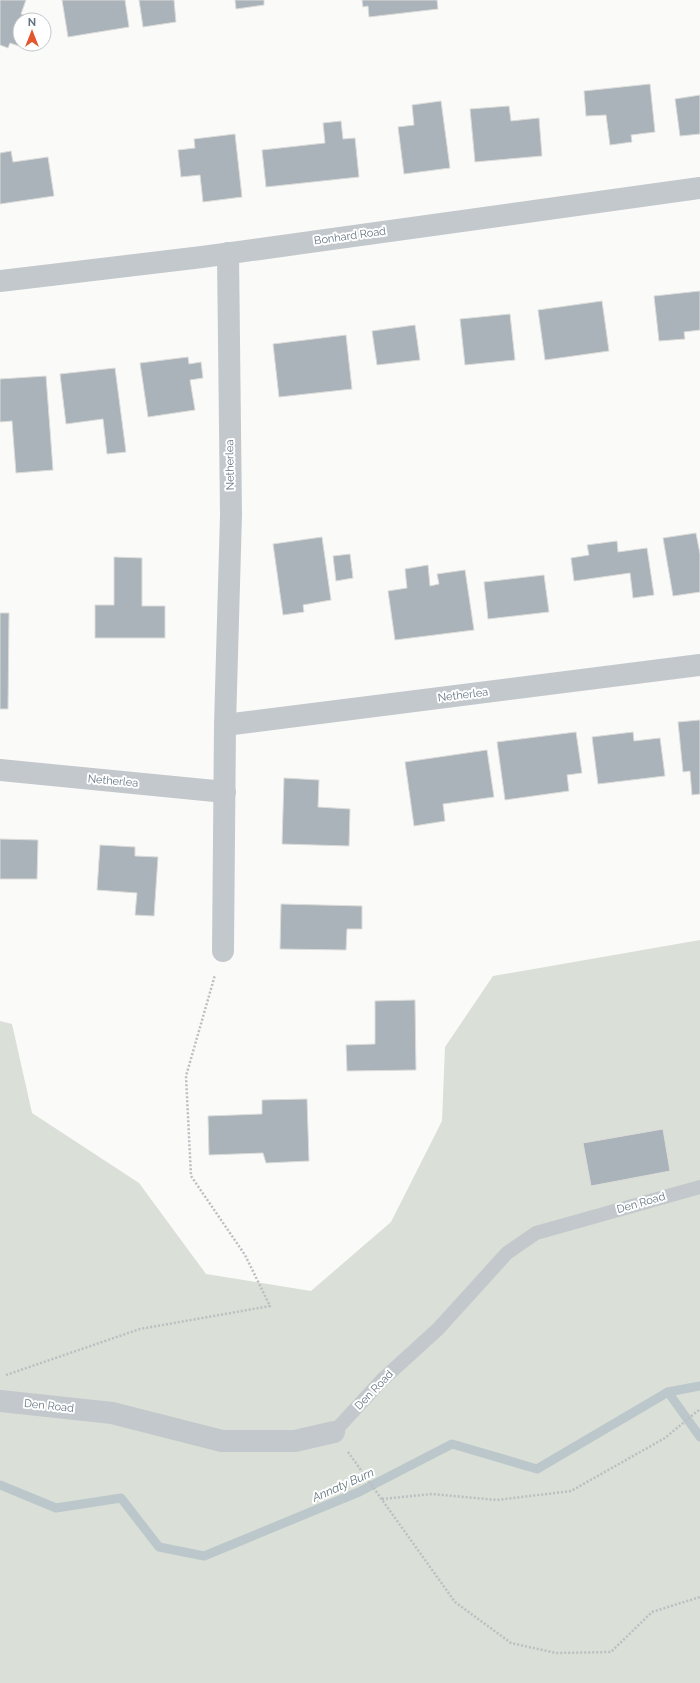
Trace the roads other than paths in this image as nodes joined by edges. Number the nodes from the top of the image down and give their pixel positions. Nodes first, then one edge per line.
1 (700, 188) edge
2 (228, 253) junction
3 (0, 281) edge
4 (700, 665) edge
5 (225, 725) junction
6 (0, 770) edge
7 (226, 792) junction
8 (223, 951) road end
9 (700, 1187) edge
10 (0, 1401) edge
11 (334, 1432) joint

1 - 2 street, Bonhard Road
2 - 3 street, Bonhard Road
2 - 5 street, Netherlea
4 - 5 street, Netherlea
5 - 7 street, Netherlea
6 - 7 street, Netherlea
7 - 8 street, Netherlea
9 - 11 lane, Den Road
10 - 11 street, Den Road

